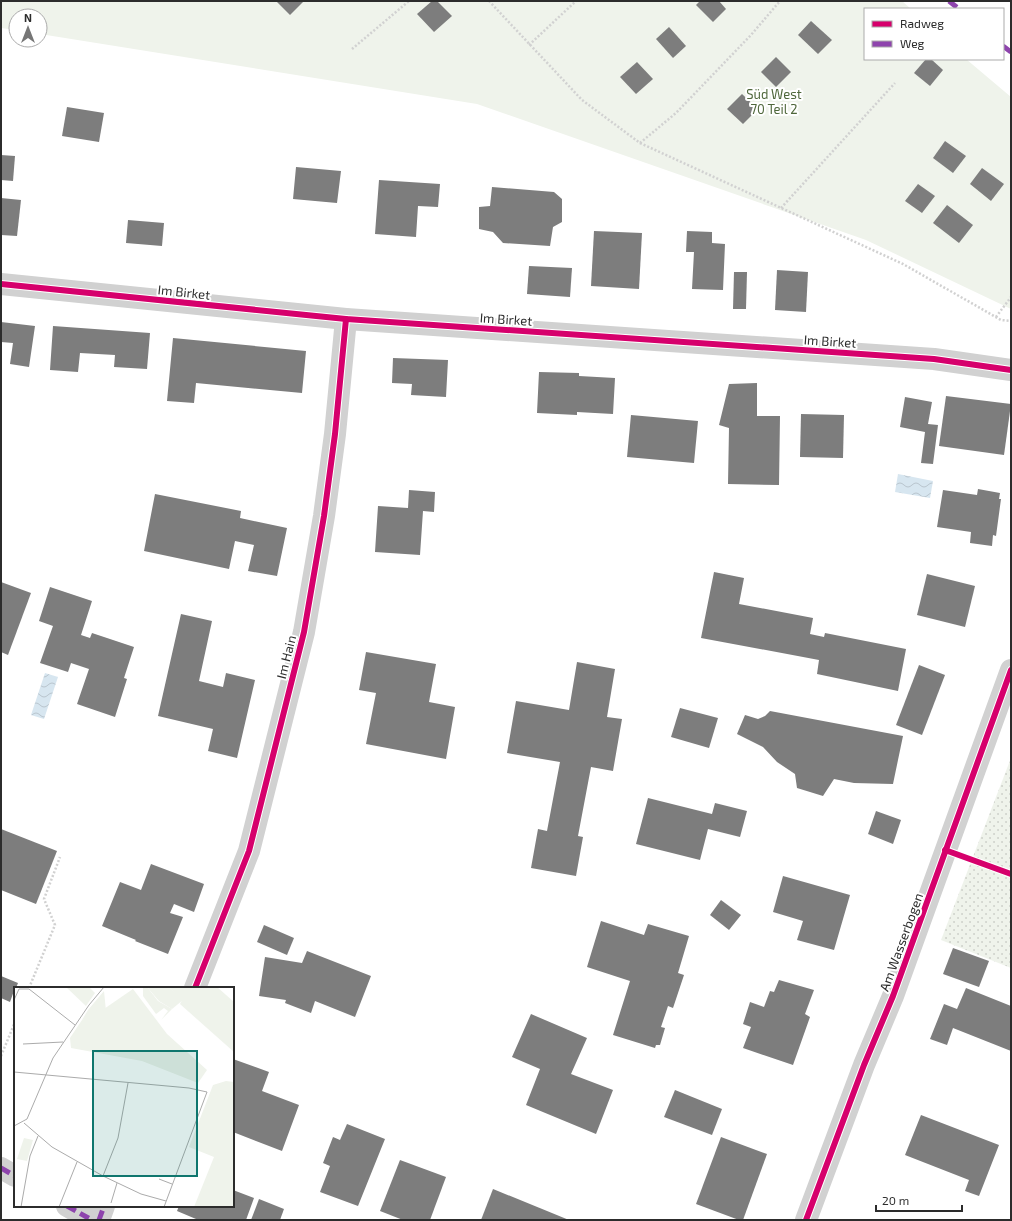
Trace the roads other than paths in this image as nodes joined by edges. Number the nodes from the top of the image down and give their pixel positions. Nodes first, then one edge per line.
1 (1, 284) edge
2 (346, 319) junction
3 (1011, 370) edge
4 (1011, 670) edge
5 (194, 987) edge
6 (1, 1168) edge
7 (14, 1175) edge
8 (69, 1207) edge
9 (104, 1207) edge
10 (92, 1220) edge
11 (99, 1220) edge
12 (806, 1220) edge

1 - 2 street, Im Birket
2 - 3 street, Im Birket
2 - 5 street, Im Hain
4 - 12 street, Am Wasserbogen
6 - 7 street
8 - 10 street
9 - 11 street

